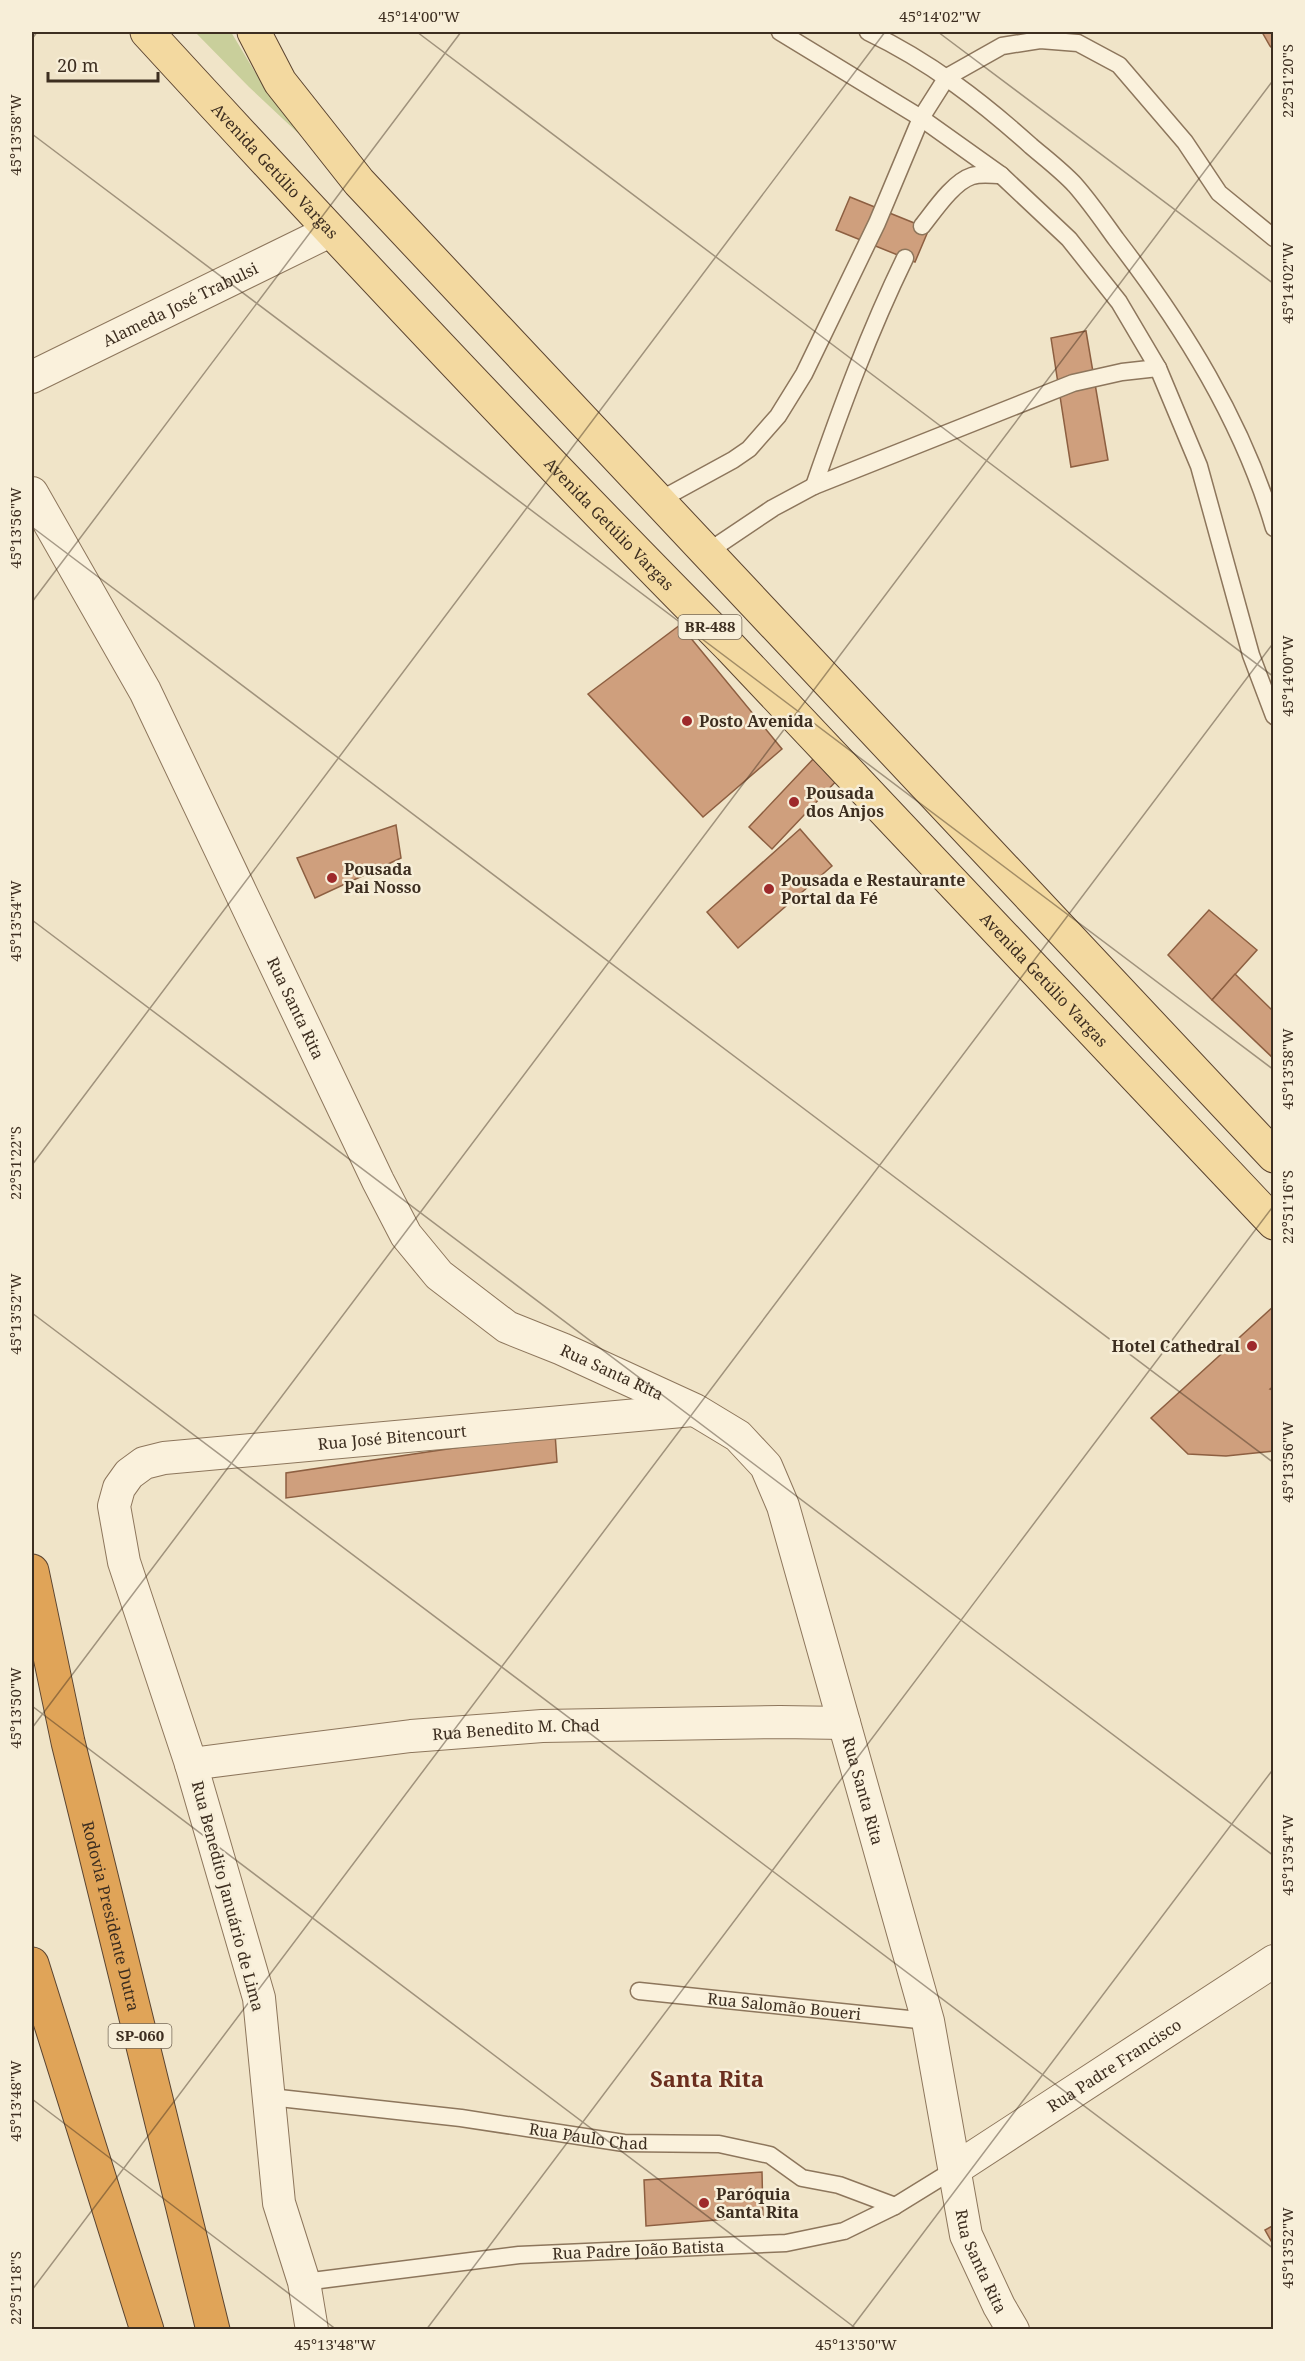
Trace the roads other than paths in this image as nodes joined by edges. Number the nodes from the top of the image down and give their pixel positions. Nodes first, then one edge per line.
1 (147, 32) edge
2 (254, 32) edge
3 (780, 32) edge
4 (868, 32) edge
5 (947, 77) junction
6 (921, 118) junction
7 (1001, 175) junction
8 (922, 226) dead end
9 (330, 231) junction
10 (1274, 238) edge
11 (905, 258) dead end
12 (1158, 368) junction
13 (32, 377) edge
14 (814, 486) junction
15 (32, 492) edge
16 (658, 501) junction
17 (1274, 528) edge
18 (706, 553) junction
19 (641, 557) junction
20 (1274, 716) edge
21 (1274, 1156) edge
22 (1274, 1223) edge
23 (695, 1410) junction
24 (114, 1506) joint
25 (32, 1571) edge
26 (844, 1723) junction
27 (191, 1764) junction
28 (1274, 1961) edge
29 (32, 1964) edge
30 (639, 1991) dead end
31 (928, 2021) junction
32 (270, 2097) junction
33 (955, 2169) junction
34 (895, 2206) junction
35 (304, 2282) junction
36 (147, 2330) edge
37 (213, 2330) edge
38 (312, 2330) edge
39 (1013, 2330) edge

1 - 9 main road, Avenida Getúlio Vargas / BR-488
2 - 16 main road, BR-488
3 - 6 lane
4 - 5 lane
5 - 6 lane
5 - 10 lane
5 - 17 lane
6 - 7 lane
6 - 16 lane
7 - 8 lane
7 - 12 lane
9 - 13 street, Alameda José Trabulsi
9 - 19 main road, Avenida Getúlio Vargas / BR-488
11 - 14 lane
12 - 14 lane
12 - 20 lane
14 - 18 lane
15 - 23 street, Rua Santa Rita
16 - 18 main road, BR-488
18 - 19 main road
18 - 21 main road, BR-488
19 - 22 main road, Avenida Getúlio Vargas / BR-488
23 - 24 street, Rua José Bitencourt
23 - 26 street, Rua Santa Rita
24 - 27 street, Rua Benedito Januário de Lima
25 - 37 highway, Rodovia Presidente Dutra / SP-060
26 - 27 street, Rua Benedito M. Chad
26 - 31 street, Rua Santa Rita
27 - 32 street, Rua Benedito Januário de Lima
28 - 33 street, Rua Padre Francisco
29 - 36 highway
30 - 31 lane, Rua Salomão Boueri
31 - 33 street, Rua Santa Rita
32 - 34 lane, Rua Paulo Chad
32 - 35 street, Rua Benedito Januário de Lima
33 - 34 lane, Rua Padre João Batista
33 - 39 street, Rua Santa Rita
34 - 35 lane, Rua Padre João Batista
35 - 38 street, Rua Benedito Januário de Lima

